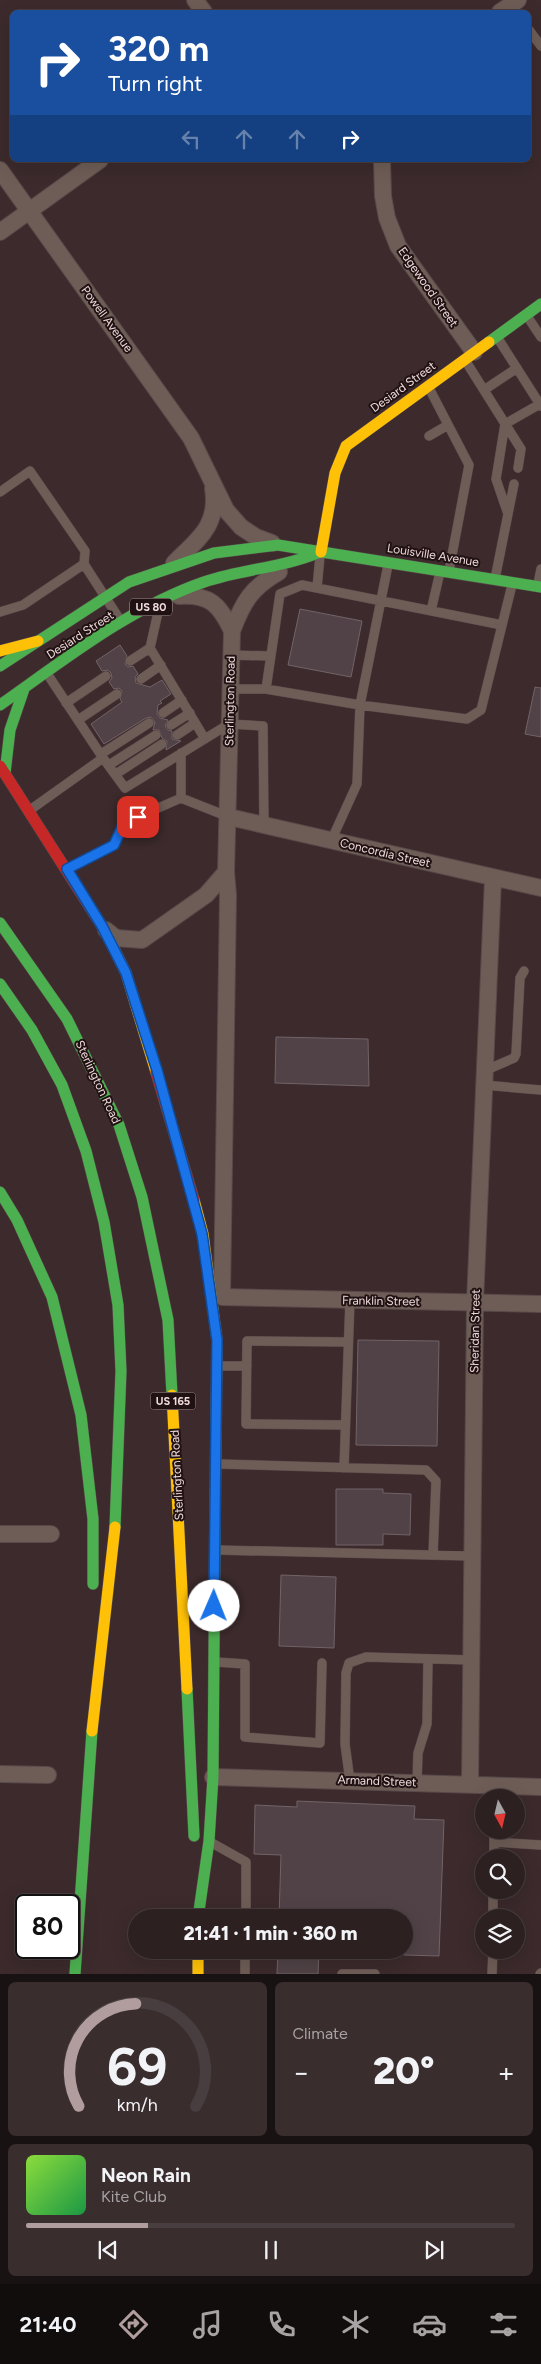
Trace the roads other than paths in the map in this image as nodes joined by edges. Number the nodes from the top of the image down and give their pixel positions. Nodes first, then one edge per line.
1 (531, 33) edge
2 (541, 46) edge
3 (97, 162) edge
4 (382, 162) edge
5 (0, 170) edge
6 (30, 211) junction
7 (0, 232) edge
8 (541, 304) edge
9 (526, 314) junction
10 (496, 336) junction
11 (541, 337) edge
12 (469, 356) junction
13 (517, 368) junction
14 (428, 386) junction
15 (484, 390) junction
16 (540, 405) edge
17 (505, 424) junction
18 (448, 425) junction
19 (429, 436) dead end
20 (518, 468) dead end
21 (210, 472) junction
22 (514, 484) dead end
23 (0, 492) edge
24 (508, 514) junction
25 (278, 545) junction
26 (321, 552) junction
27 (389, 562) junction
28 (294, 563) junction
29 (84, 564) junction
30 (541, 568) edge
31 (167, 569) junction
32 (445, 570) junction
33 (495, 579) junction
34 (513, 582) junction
35 (539, 587) edge
36 (317, 588) junction
37 (105, 597) junction
38 (165, 599) junction
39 (380, 601) junction
40 (431, 611) junction
41 (0, 612) edge
42 (122, 624) junction
43 (502, 626) junction
44 (232, 631) junction
45 (38, 641) junction
46 (150, 648) junction
47 (0, 651) edge
48 (231, 655) junction
49 (270, 656) junction
50 (130, 661) dead end
51 (161, 665) junction
52 (0, 666) edge
53 (47, 673) junction
54 (106, 676) dead end
55 (141, 679) dead end
56 (266, 688) junction
57 (24, 689) junction
58 (230, 689) junction
59 (117, 694) dead end
60 (182, 700) junction
61 (66, 702) junction
62 (0, 705) edge
63 (360, 705) junction
64 (163, 713) dead end
65 (190, 713) junction
66 (78, 720) junction
67 (149, 723) dead end
68 (195, 723) junction
69 (229, 724) junction
70 (171, 725) dead end
71 (156, 734) dead end
72 (177, 735) dead end
73 (205, 739) junction
74 (162, 744) dead end
75 (181, 754) junction
76 (104, 759) junction
77 (3, 770) edge
78 (116, 774) junction
79 (0, 791) edge
80 (181, 798) junction
81 (27, 806) junction
82 (228, 818) junction
83 (264, 826) junction
84 (331, 841) junction
85 (67, 869) junction
86 (226, 872) junction
87 (493, 878) junction
88 (541, 888) edge
89 (0, 923) edge
90 (102, 926) junction
91 (142, 940) junction
92 (524, 970) dead end
93 (126, 973) junction
94 (0, 984) edge
95 (484, 1078) junction
96 (541, 1090) edge
97 (0, 1192) edge
98 (222, 1298) junction
99 (350, 1300) junction
100 (475, 1303) junction
101 (541, 1304) edge
102 (217, 1340) junction
103 (348, 1342) junction
104 (216, 1366) junction
105 (247, 1366) junction
106 (345, 1425) junction
107 (215, 1464) junction
108 (344, 1468) junction
109 (0, 1534) edge
110 (51, 1534) dead end
111 (214, 1550) junction
112 (433, 1555) junction
113 (472, 1556) junction
114 (93, 1595) dead end
115 (93, 1614) dead end
116 (428, 1659) junction
117 (471, 1660) junction
118 (214, 1662) junction
119 (322, 1663) dead end
120 (94, 1700) junction
121 (0, 1774) edge
122 (48, 1776) dead end
123 (213, 1777) junction
124 (350, 1781) junction
125 (417, 1782) junction
126 (470, 1784) junction
127 (541, 1787) edge
128 (488, 1789) edge
129 (518, 1789) edge
130 (209, 1841) junction
131 (494, 1842) joint
132 (541, 1844) edge
133 (494, 1849) edge
134 (198, 1909) edge
135 (199, 1909) edge
136 (246, 1909) edge
137 (198, 1959) edge
138 (245, 1959) edge
139 (493, 1959) edge
140 (75, 1974) edge
141 (198, 1974) edge
142 (245, 1974) edge
143 (342, 1974) edge
144 (375, 1974) edge
145 (492, 1974) edge

1 - 2 lane
3 - 6 street
4 - 12 street, Edgewood Street
5 - 6 street, Powell Avenue
6 - 7 street
6 - 21 street, Powell Avenue
8 - 9 main road, Desiard Street
9 - 10 main road, Desiard Street
9 - 11 lane
10 - 12 main road, Desiard Street
10 - 13 lane
12 - 14 main road, Desiard Street
12 - 15 lane
13 - 15 lane
13 - 16 lane
14 - 18 lane
14 - 26 main road, Desiard Street
15 - 17 lane
16 - 17 lane
17 - 20 lane
17 - 24 lane
18 - 19 lane
18 - 32 lane
21 - 25 street, Powell Avenue
21 - 31 street, Powell Avenue
22 - 24 lane
23 - 29 lane
24 - 33 lane
25 - 26 main road, Desiard Street / US 80
25 - 31 main road, Desiard Street / US 80
26 - 27 main road, Louisville Avenue / US 80
26 - 28 main road, Desiard Street / US 80
26 - 36 lane
27 - 32 main road, Louisville Avenue / US 80
27 - 39 lane
28 - 38 main road, Desiard Street / US 80
28 - 44 street, Sterlington Road
29 - 37 lane
29 - 41 lane
30 - 35 lane
31 - 37 main road, Desiard Street / US 80
32 - 33 main road, Louisville Avenue / US 80
32 - 40 lane
33 - 34 main road, Louisville Avenue / US 80
34 - 35 main road, Louisville Avenue / US 80
34 - 43 lane
36 - 39 lane
36 - 49 lane
37 - 42 lane
37 - 45 main road, Desiard Street / US 80
38 - 42 main road, Desiard Street / US 80
38 - 44 street, Sterlington Road
38 - 46 lane
39 - 40 lane
39 - 63 lane
40 - 43 lane
42 - 53 main road, Desiard Street / US 80
43 - 63 lane
44 - 48 street, Sterlington Road
45 - 47 main road
45 - 52 main road, Desiard Street / US 80
46 - 50 lane
46 - 51 lane
48 - 49 lane
48 - 58 street, Sterlington Road
49 - 56 lane
51 - 55 lane
51 - 60 lane
53 - 57 main road, Desiard Street / US 80
53 - 61 lane
54 - 61 lane
56 - 58 lane
56 - 63 lane
57 - 62 main road, Desiard Street / US 80
57 - 77 main road
58 - 69 street, Sterlington Road
59 - 66 lane
60 - 64 lane
60 - 65 lane
61 - 66 lane
63 - 84 lane
65 - 68 lane
65 - 70 lane
66 - 76 lane
67 - 76 lane
68 - 72 lane
68 - 73 lane
69 - 73 lane
69 - 82 street, Sterlington Road
69 - 83 lane
71 - 76 lane
73 - 75 lane
74 - 78 lane
75 - 78 lane
75 - 80 lane
76 - 78 lane
76 - 81 lane
77 - 81 main road
79 - 81 main road
80 - 82 lane
80 - 85 lane
81 - 85 main road
82 - 83 street, Concordia Street
82 - 86 street, Sterlington Road
83 - 84 street, Concordia Street
84 - 87 street, Concordia Street
85 - 90 main road
86 - 91 street
86 - 98 street, Sterlington Road
87 - 88 street, Concordia Street
87 - 95 street, Sheridan Street
89 - 134 main road, Sterlington Road / US 165
90 - 91 street
90 - 93 main road
91 - 93 street
92 - 95 lane
93 - 102 main road
94 - 120 main road
95 - 96 lane
95 - 100 street, Sheridan Street
97 - 114 main road
98 - 99 street, Franklin Street
98 - 102 street, Sterlington Road
99 - 100 street, Franklin Street
99 - 103 lane
100 - 101 street, Franklin Street
100 - 113 street, Sheridan Street
102 - 104 main road
103 - 105 lane
103 - 106 lane
104 - 105 lane
104 - 107 main road
105 - 106 lane
106 - 108 lane
107 - 108 lane
107 - 111 main road
108 - 112 lane
109 - 110 street
111 - 112 lane
111 - 118 main road
112 - 113 lane
113 - 117 street, Sheridan Street
115 - 120 main road
116 - 117 lane
116 - 124 lane
116 - 125 lane
117 - 126 street, Sheridan Street
118 - 119 lane
118 - 123 main road
120 - 140 main road
121 - 122 street
123 - 124 street, Armand Street
123 - 130 main road
124 - 125 street, Armand Street
125 - 126 street, Armand Street
126 - 128 street, Armand Street
127 - 129 street, Armand Street
130 - 135 main road
130 - 136 lane
131 - 132 lane
131 - 133 lane
137 - 141 main road
138 - 142 lane
139 - 145 lane
143 - 144 lane

